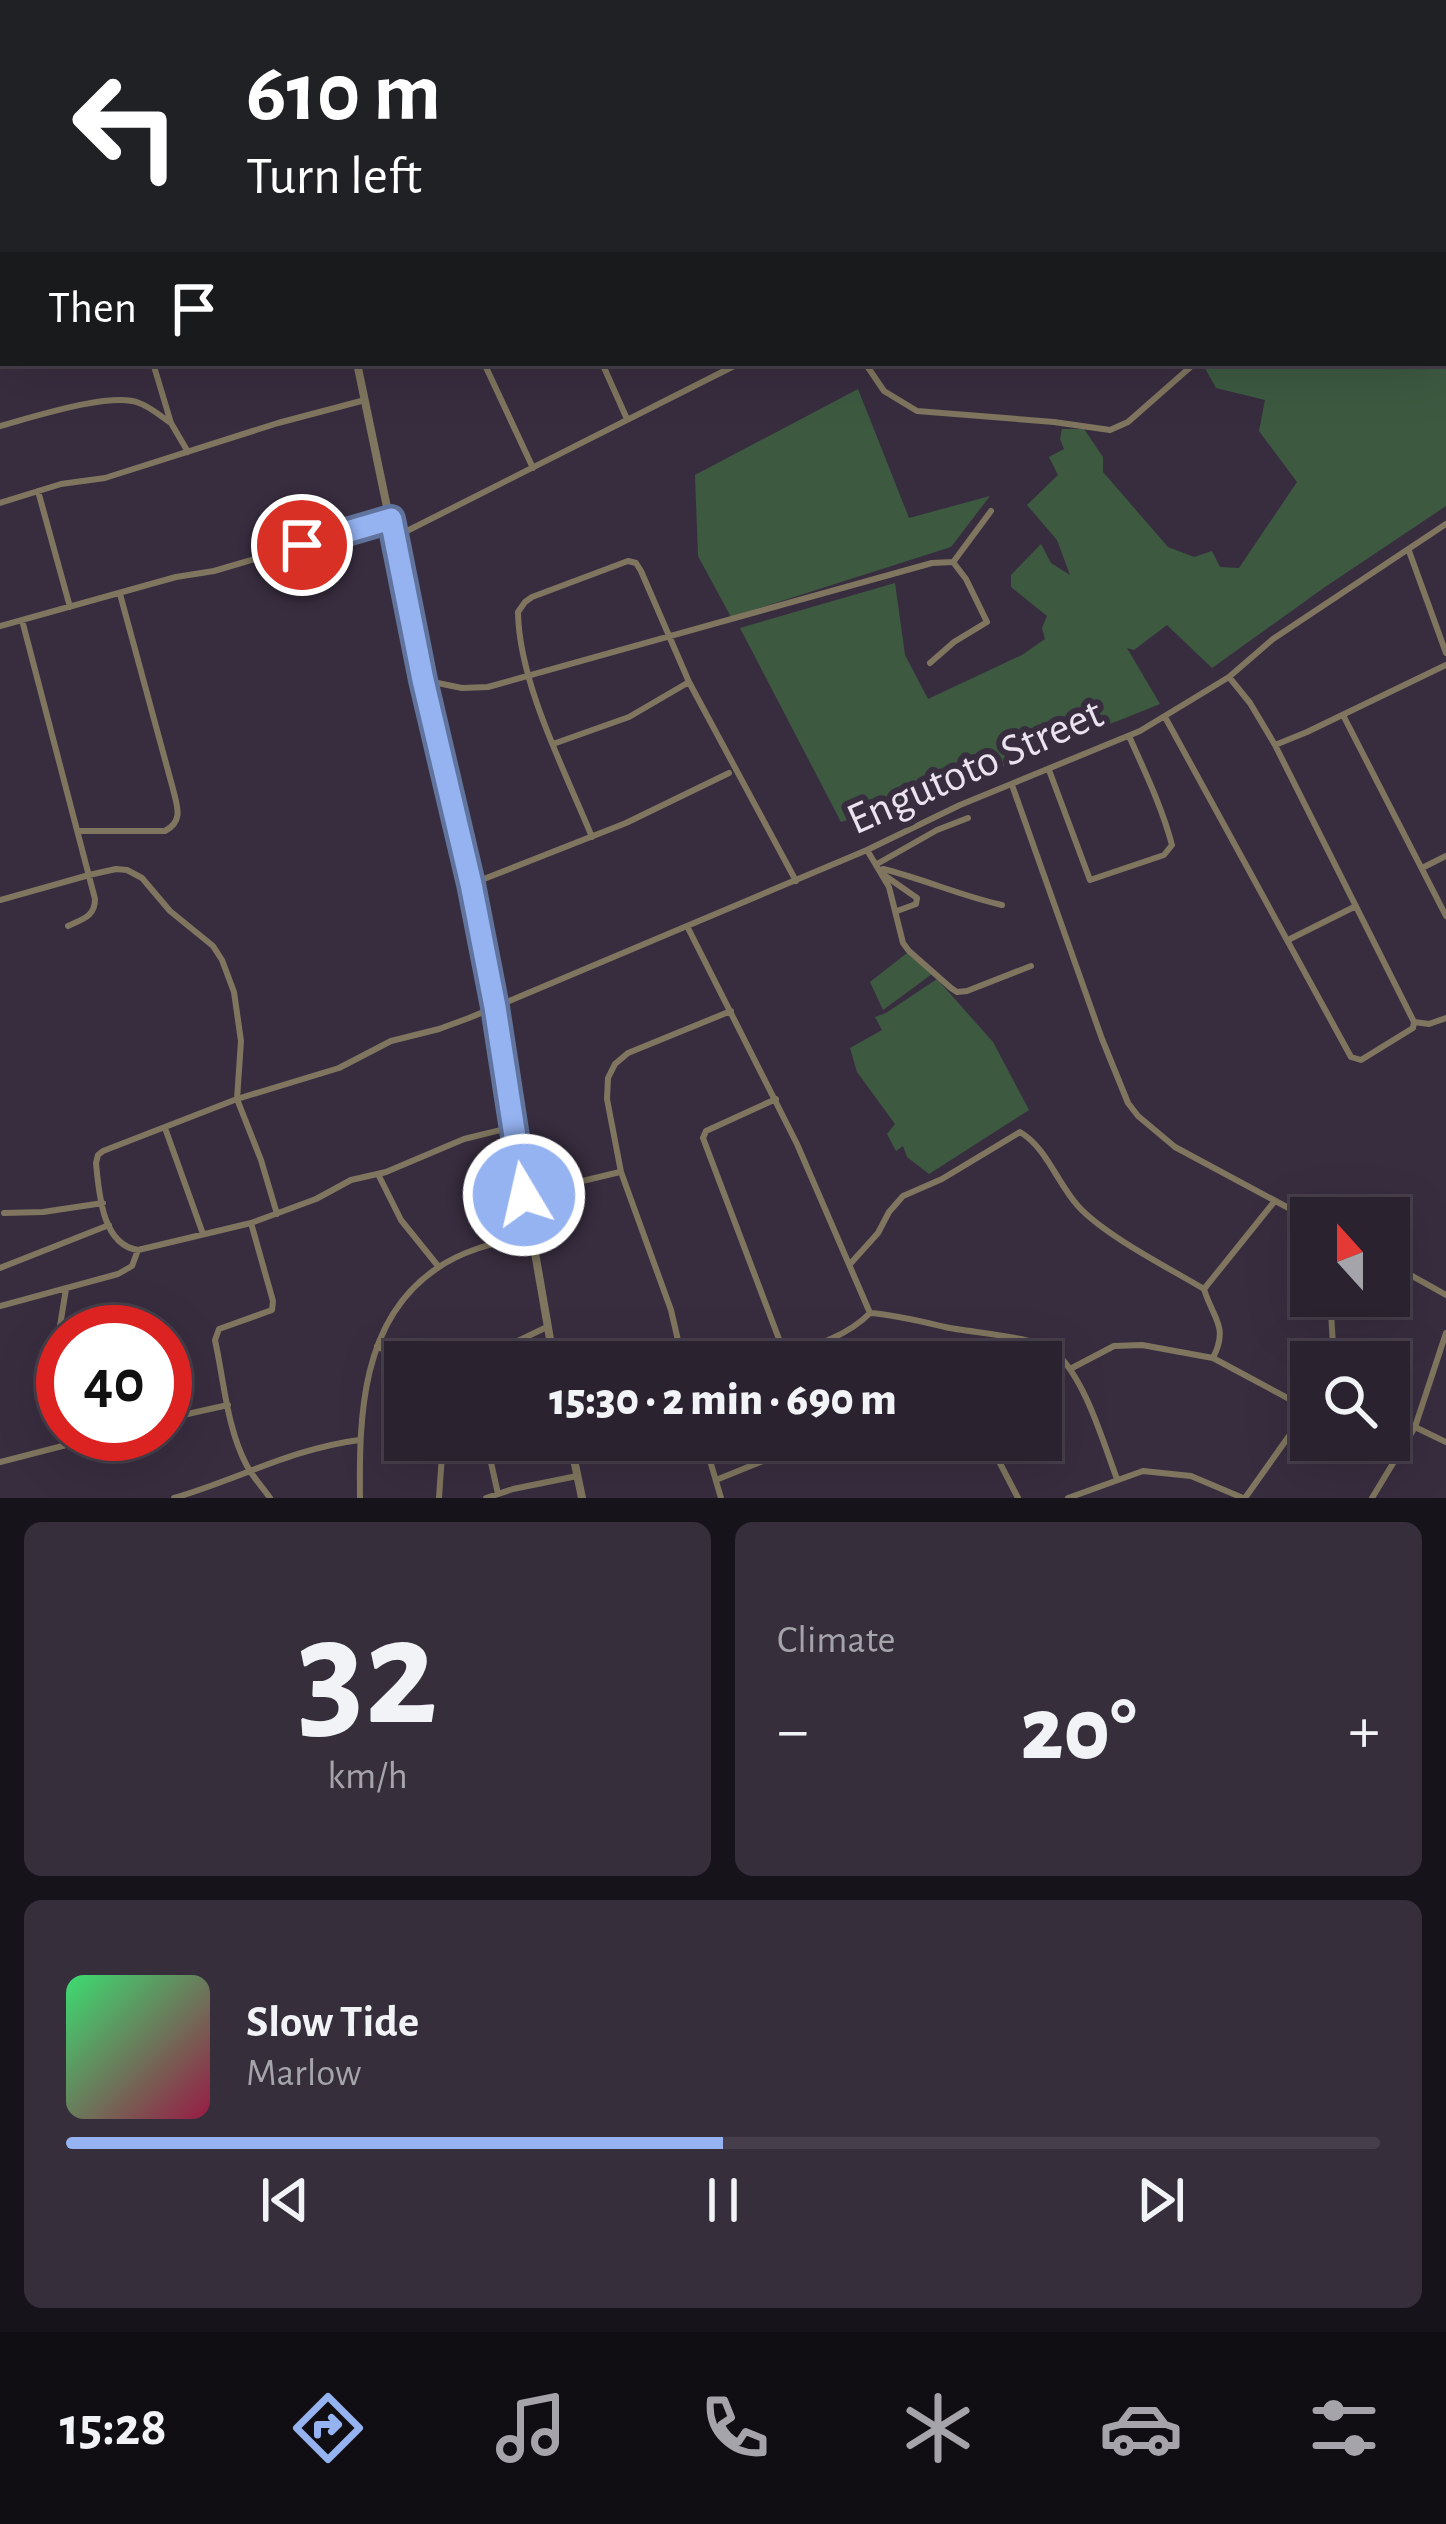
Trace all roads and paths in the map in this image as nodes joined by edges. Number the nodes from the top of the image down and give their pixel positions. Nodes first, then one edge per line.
1 (154, 366) edge
2 (358, 366) edge
3 (485, 366) edge
4 (603, 366) edge
5 (734, 366) edge
6 (867, 366) edge
7 (1192, 366) edge
8 (365, 400) junction
9 (627, 419) junction
10 (171, 423) junction
11 (0, 425) edge
12 (188, 452) junction
13 (533, 469) junction
14 (38, 491) junction
15 (0, 503) edge
16 (991, 511) dead end
17 (391, 519) junction
18 (1446, 524) edge
19 (394, 537) junction
20 (1409, 551) junction
21 (953, 562) junction
22 (120, 594) junction
23 (70, 608) junction
24 (22, 620) junction
25 (0, 626) edge
26 (670, 636) junction
27 (1446, 653) edge
28 (929, 663) dead end
29 (1446, 665) edge
30 (529, 675) junction
31 (1229, 677) junction
32 (423, 680) junction
33 (688, 682) junction
34 (1343, 715) junction
35 (1165, 717) junction
36 (1129, 736) junction
37 (554, 745) junction
38 (1276, 745) junction
39 (1049, 770) junction
40 (729, 773) dead end
41 (1012, 785) junction
42 (968, 818) dead end
43 (78, 831) junction
44 (592, 837) junction
45 (868, 850) junction
46 (1446, 856) edge
47 (1422, 868) junction
48 (880, 869) junction
49 (89, 875) junction
50 (796, 881) junction
51 (471, 884) junction
52 (0, 900) edge
53 (1002, 905) dead end
54 (1356, 906) junction
55 (896, 911) junction
56 (1446, 916) edge
57 (68, 926) dead end
58 (687, 926) junction
59 (1288, 940) junction
60 (1031, 966) dead end
61 (495, 1007) junction
62 (731, 1011) junction
63 (1446, 1018) edge
64 (1414, 1022) junction
65 (237, 1099) junction
66 (776, 1099) junction
67 (513, 1127) junction
68 (165, 1128) junction
69 (621, 1172) junction
70 (378, 1174) junction
71 (524, 1195) junction
72 (1274, 1202) junction
73 (103, 1204) junction
74 (1290, 1210) edge
75 (4, 1213) dead end
76 (277, 1214) junction
77 (251, 1223) junction
78 (109, 1226) junction
79 (202, 1234) junction
80 (532, 1234) junction
81 (138, 1250) junction
82 (850, 1263) junction
83 (439, 1266) junction
84 (0, 1268) edge
85 (1410, 1275) edge
86 (66, 1289) junction
87 (1204, 1289) junction
88 (1446, 1295) edge
89 (63, 1305) edge
90 (0, 1306) edge
91 (870, 1313) junction
92 (547, 1327) junction
93 (1446, 1333) edge
94 (519, 1341) edge
95 (550, 1341) edge
96 (678, 1341) edge
97 (780, 1341) edge
98 (821, 1341) edge
99 (376, 1346) junction
100 (384, 1350) edge
101 (1213, 1358) junction
102 (1070, 1370) junction
103 (1290, 1397) edge
104 (228, 1406) junction
105 (192, 1413) edge
106 (1415, 1427) junction
107 (1290, 1435) edge
108 (359, 1440) junction
109 (1446, 1442) edge
110 (36, 1453) edge
111 (442, 1461) edge
112 (491, 1461) edge
113 (574, 1461) edge
114 (710, 1461) edge
115 (763, 1461) edge
116 (999, 1461) edge
117 (0, 1462) edge
118 (250, 1471) junction
119 (577, 1476) junction
120 (1118, 1479) junction
121 (716, 1480) junction
122 (498, 1494) junction
123 (174, 1498) edge
124 (270, 1498) edge
125 (359, 1498) edge
126 (439, 1498) edge
127 (486, 1498) edge
128 (582, 1498) edge
129 (722, 1498) edge
130 (1018, 1498) edge
131 (1068, 1498) edge
132 (1244, 1498) edge
133 (1372, 1498) edge

1 - 10 street
2 - 8 street
3 - 13 street
4 - 9 street
5 - 9 street
6 - 7 street
8 - 12 street
8 - 17 street
9 - 13 street
10 - 11 street
10 - 12 street
12 - 14 street
13 - 19 street
14 - 15 street
14 - 23 street
16 - 21 street
17 - 19 street
17 - 22 street
18 - 20 street, Engutoto Street
19 - 32 street
20 - 27 street
20 - 31 street, Engutoto Street
21 - 26 street
21 - 28 street
22 - 23 street
22 - 43 street
23 - 24 street
24 - 25 street
24 - 43 street
26 - 30 street
26 - 30 street
26 - 33 street
29 - 34 street
30 - 32 street
30 - 37 street
31 - 35 street, Engutoto Street
31 - 38 street
32 - 51 street
33 - 37 street
33 - 50 street
34 - 38 street
34 - 47 street
35 - 36 street, Engutoto Street
35 - 59 street
36 - 39 street, Engutoto Street
36 - 39 street
37 - 44 street
38 - 54 street
39 - 41 street, Engutoto Street
40 - 44 street
41 - 45 street, Engutoto Street
41 - 72 street
42 - 48 street
43 - 49 street
44 - 51 street
45 - 48 street
45 - 50 street, Engutoto Street
46 - 47 street
47 - 56 street
48 - 53 street
48 - 55 street
48 - 55 street
49 - 52 street
49 - 57 street
49 - 65 street
50 - 58 street, Engutoto Street
51 - 61 street
54 - 59 street
54 - 64 street
55 - 60 street
58 - 61 street, Engutoto Street
58 - 62 street
59 - 64 street
61 - 65 street, Engutoto Street
61 - 67 street
62 - 66 street
62 - 69 street
63 - 64 street
65 - 68 street, Engutoto Street
65 - 76 street
66 - 82 street
66 - 97 street
67 - 70 street
67 - 71 street
68 - 73 street, Engutoto Street
68 - 79 street
69 - 71 street
69 - 96 street
70 - 76 street
70 - 83 street
71 - 80 street
72 - 74 street
72 - 87 street
73 - 75 street
73 - 78 street
76 - 77 street
77 - 79 street
77 - 104 street
78 - 81 street
78 - 84 street
79 - 81 street
80 - 83 street
80 - 92 street
81 - 86 street
82 - 87 street
82 - 91 street
83 - 99 street
85 - 88 street
86 - 89 street
86 - 90 street
87 - 101 street
91 - 98 street
91 - 102 street
92 - 94 street
92 - 95 street
93 - 106 street
99 - 100 street
99 - 108 street
101 - 102 street
101 - 103 street
102 - 120 street
104 - 105 street
104 - 118 street
106 - 109 street
106 - 133 street
107 - 132 street
108 - 118 street
108 - 125 street
110 - 117 street
111 - 126 street
112 - 122 street
113 - 119 street
114 - 121 street
115 - 121 street
116 - 130 street
118 - 123 street
118 - 124 street
119 - 122 street
119 - 128 street
120 - 131 street
120 - 132 street
121 - 129 street
122 - 127 street

